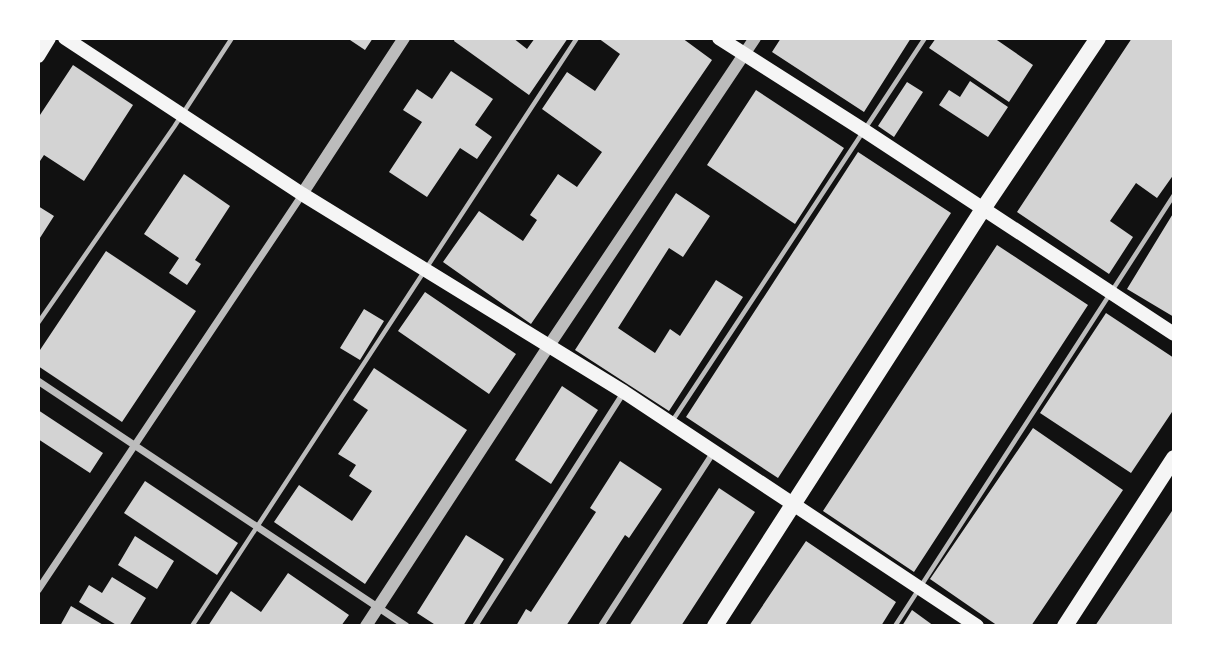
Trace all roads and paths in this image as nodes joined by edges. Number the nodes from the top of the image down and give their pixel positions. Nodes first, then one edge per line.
1 (49, 38) edge
2 (65, 38) edge
3 (232, 38) edge
4 (404, 38) edge
5 (577, 38) edge
6 (719, 38) edge
7 (755, 38) edge
8 (925, 38) edge
9 (1098, 38) edge
10 (38, 56) edge
11 (744, 56) junction
12 (182, 116) junction
13 (865, 131) junction
14 (302, 194) junction
15 (1174, 195) edge
16 (983, 209) junction
17 (424, 270) junction
18 (1112, 293) junction
19 (38, 323) edge
20 (1174, 334) edge
21 (548, 347) junction
22 (38, 381) edge
23 (624, 392) junction
24 (670, 424) junction
25 (135, 444) junction
26 (713, 453) junction
27 (1174, 458) edge
28 (795, 504) junction
29 (256, 524) junction
30 (921, 588) junction
31 (38, 590) edge
32 (380, 606) junction
33 (192, 625) edge
34 (366, 625) edge
35 (406, 625) edge
36 (475, 625) edge
37 (601, 625) edge
38 (715, 625) edge
39 (895, 625) edge
40 (977, 625) edge
41 (1065, 625) edge

1 - 10 main road
2 - 12 main road
3 - 12 lane
4 - 14 street
5 - 17 lane
6 - 11 main road
7 - 11 street
8 - 13 lane
9 - 16 main road
11 - 13 main road
11 - 21 street
12 - 14 main road
12 - 19 lane
13 - 16 main road
13 - 24 lane
14 - 17 main road
14 - 25 street
15 - 18 lane
16 - 18 main road
16 - 28 main road
17 - 21 main road
17 - 29 lane
18 - 20 main road
18 - 30 lane
21 - 23 main road
21 - 32 street
22 - 25 street
23 - 24 main road
23 - 36 street
24 - 26 main road
25 - 29 street
25 - 31 street
26 - 28 main road
26 - 37 street
27 - 41 main road
28 - 30 main road
28 - 38 main road
29 - 32 street
29 - 33 lane
30 - 39 lane
30 - 40 main road
32 - 34 street
32 - 35 street

